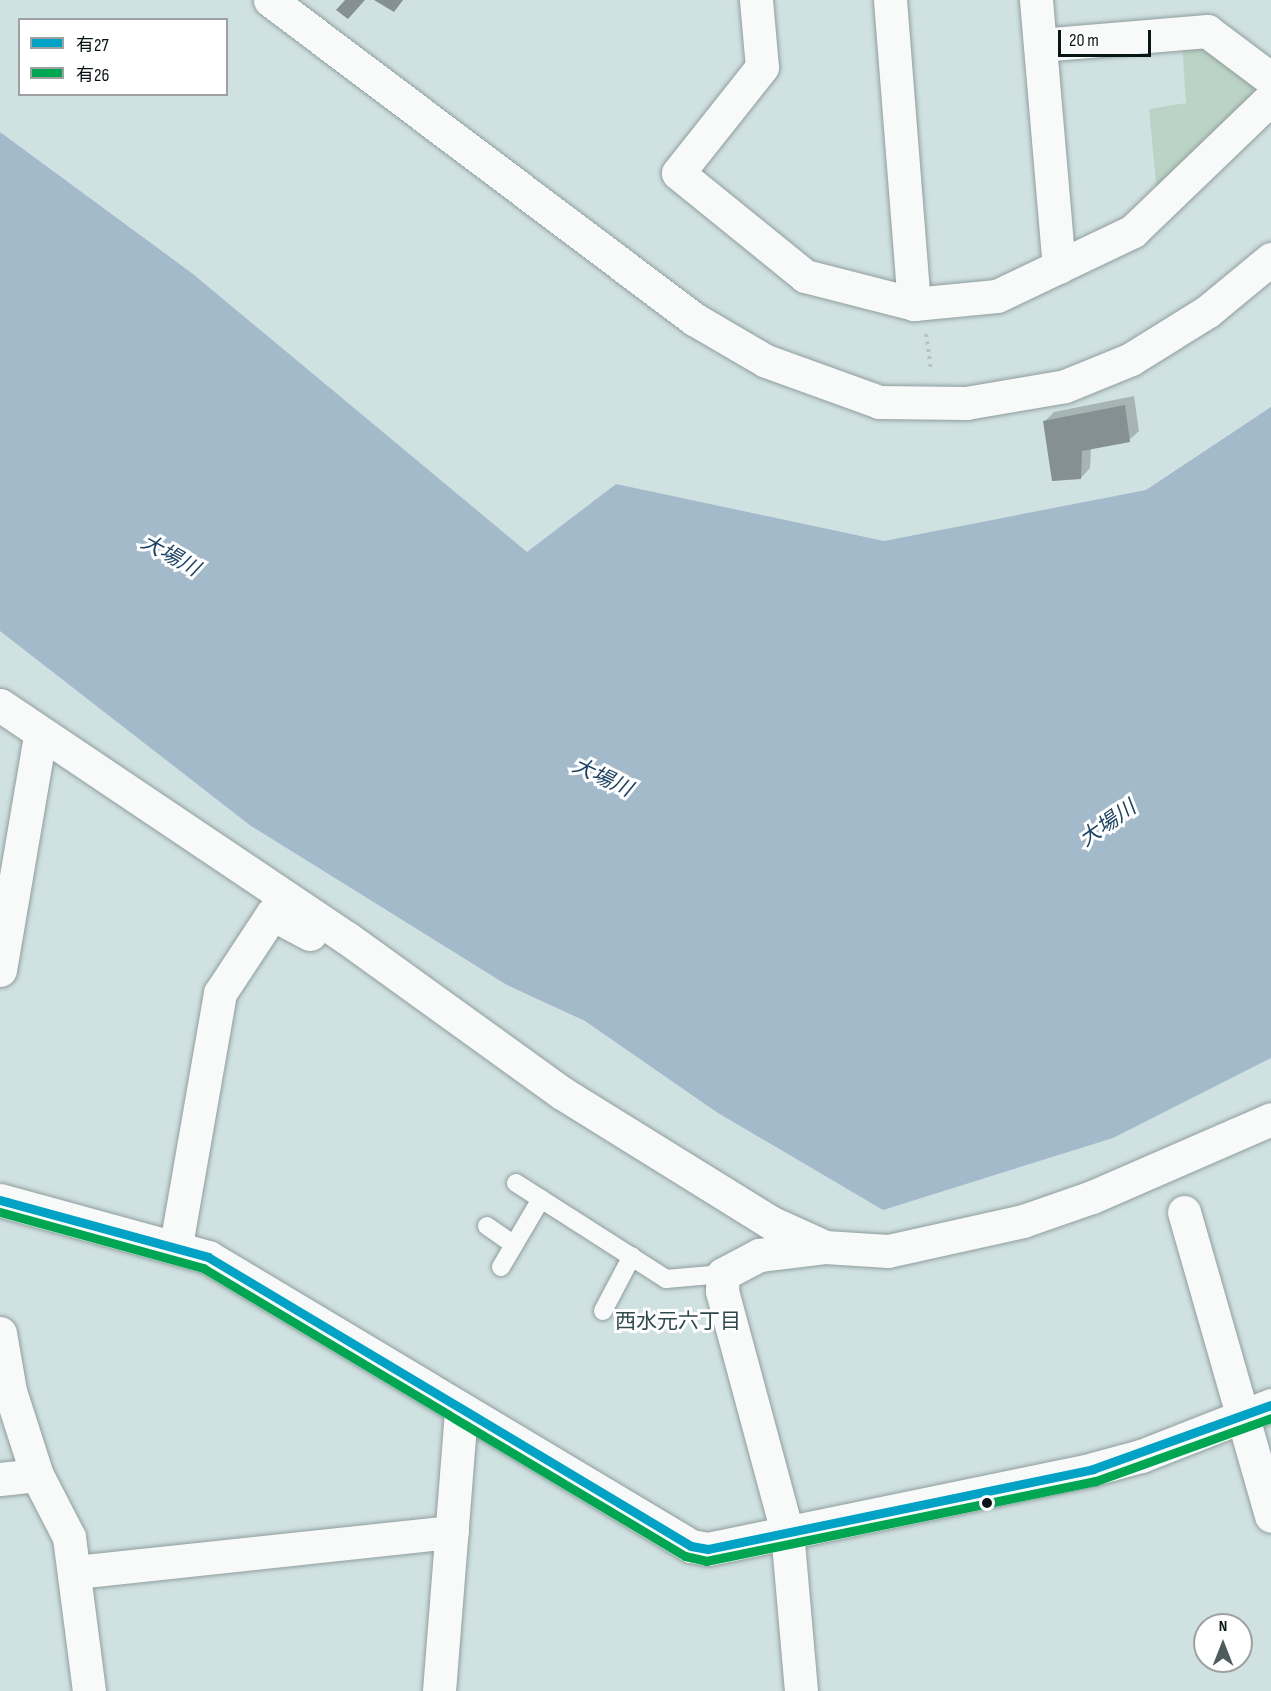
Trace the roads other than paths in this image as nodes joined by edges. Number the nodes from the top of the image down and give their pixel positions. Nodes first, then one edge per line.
1 (270, 0) edge
2 (756, 0) edge
3 (890, 0) edge
4 (1036, 0) edge
5 (1040, 45) junction
6 (1271, 79) edge
7 (1271, 98) edge
8 (1271, 259) edge
9 (1059, 267) junction
10 (918, 304) junction
11 (0, 705) edge
12 (40, 736) junction
13 (347, 938) junction
14 (1, 963) edge
15 (1271, 1119) edge
16 (516, 1183) dead end
17 (541, 1199) junction
18 (0, 1200) edge
19 (1184, 1212) dead end
20 (488, 1226) dead end
21 (177, 1245) junction
22 (514, 1245) junction
23 (825, 1247) junction
24 (632, 1256) junction
25 (501, 1267) dead end
26 (723, 1274) junction
27 (603, 1311) dead end
28 (0, 1333) edge
29 (461, 1411) junction
30 (1257, 1411) edge
31 (37, 1475) junction
32 (0, 1479) edge
33 (1271, 1516) edge
34 (452, 1532) junction
35 (787, 1532) junction
36 (76, 1572) junction
37 (89, 1691) edge
38 (440, 1691) edge
39 (801, 1691) edge

1 - 8 street
2 - 10 street
3 - 10 street
4 - 5 street
5 - 6 street
5 - 9 street
7 - 9 street
9 - 10 street
11 - 12 street
12 - 13 street
12 - 14 street
13 - 21 street
13 - 23 street
15 - 23 street
16 - 17 lane
17 - 22 lane
17 - 24 lane
18 - 21 street
19 - 30 street
20 - 22 lane
21 - 29 street
22 - 25 lane
23 - 26 street
24 - 26 lane
24 - 27 lane
26 - 35 street
28 - 31 street
29 - 34 street
29 - 35 street
30 - 33 street
30 - 35 street
31 - 32 street
31 - 36 street
34 - 36 street
34 - 38 street
35 - 39 street
36 - 37 street

